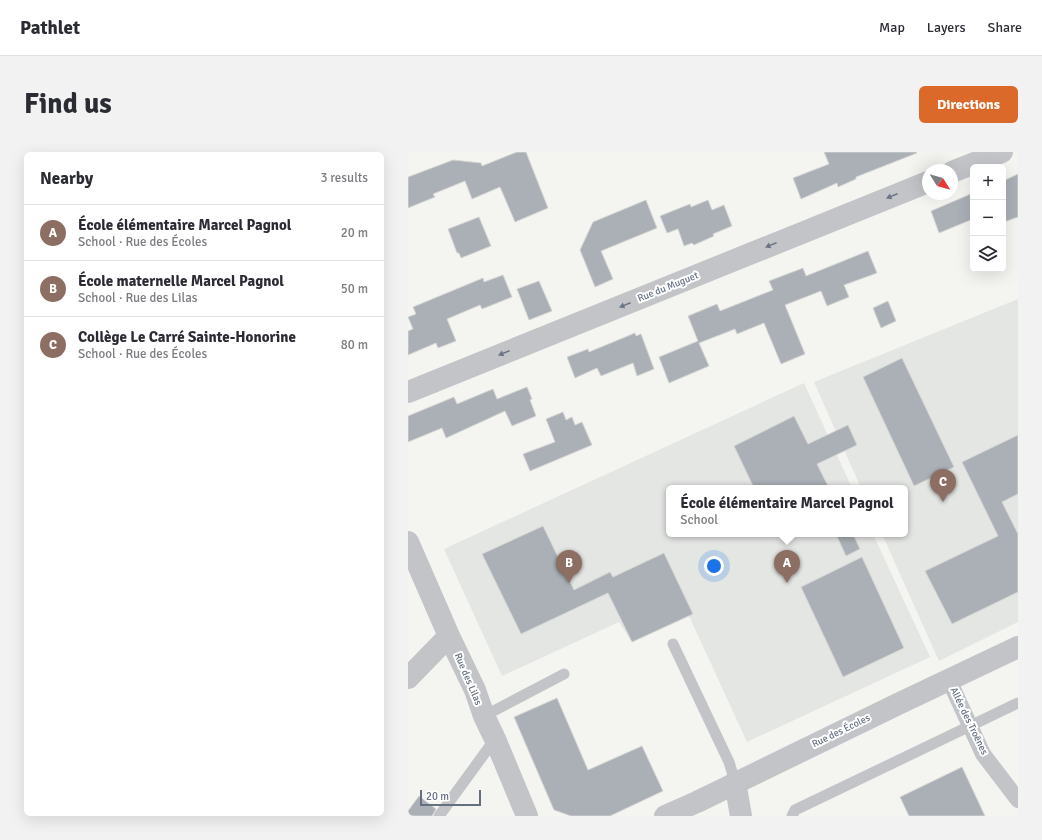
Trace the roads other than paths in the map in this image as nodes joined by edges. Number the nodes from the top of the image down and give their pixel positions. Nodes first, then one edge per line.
1 (1002, 152) edge
2 (958, 170) edge
3 (922, 184) edge
4 (408, 392) edge
5 (408, 542) edge
6 (449, 636) junction
7 (673, 644) dead end
8 (1018, 647) edge
9 (564, 674) dead end
10 (408, 678) edge
11 (949, 680) junction
12 (1018, 703) edge
13 (484, 716) junction
14 (970, 726) junction
15 (495, 739) junction
16 (735, 782) junction
17 (1018, 800) edge
18 (740, 810) edge
19 (439, 816) edge
20 (527, 816) edge
21 (665, 816) edge
22 (792, 816) edge

1 - 2 street
3 -> 4 street, Rue du Muguet
5 - 6 street, Rue des Lilas
6 - 10 street
6 - 13 street, Rue des Lilas
7 - 16 lane
8 - 11 street, Rue des Écoles
9 - 13 lane
11 - 14 street, Allée des Troënes
11 - 16 street, Rue des Écoles
12 - 14 lane
13 - 15 street, Rue des Lilas
14 - 17 street, Allée des Troënes
14 - 22 lane
15 - 19 lane
15 - 20 street, Rue des Lilas
16 - 18 street
16 - 21 street, Rue des Écoles

